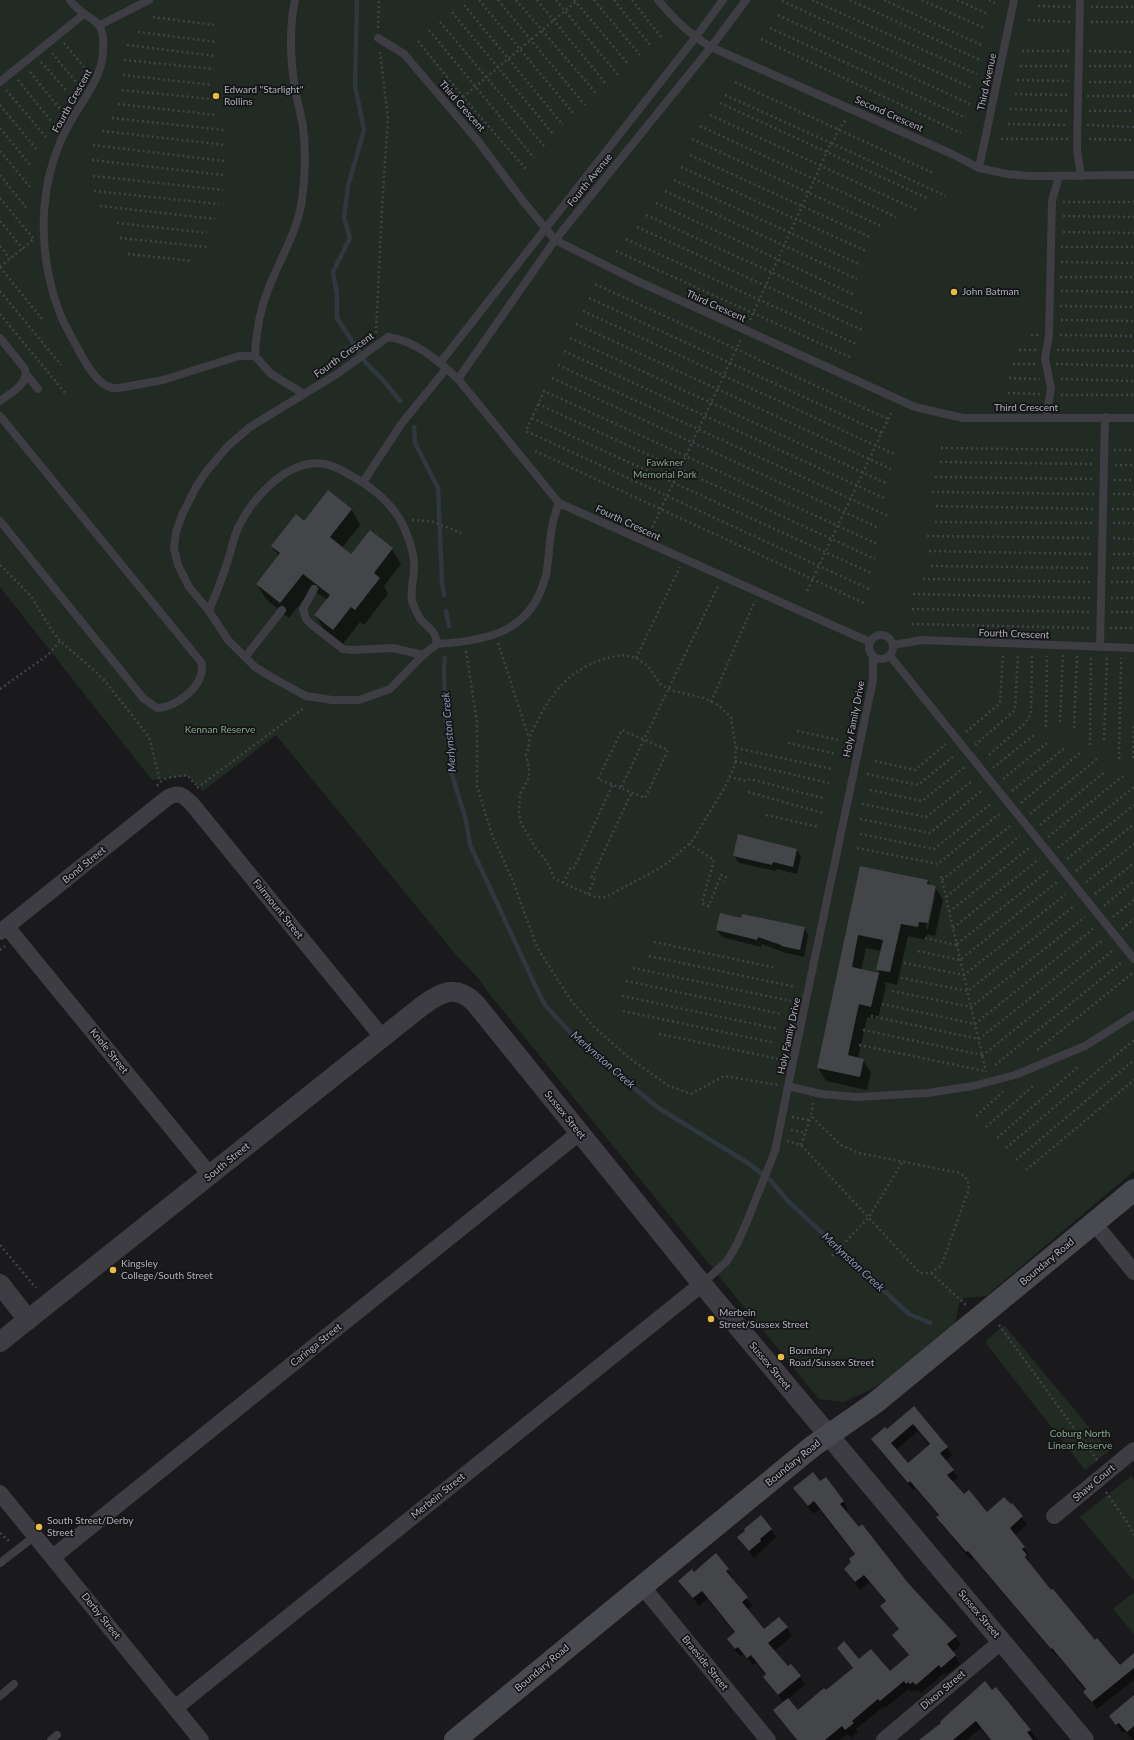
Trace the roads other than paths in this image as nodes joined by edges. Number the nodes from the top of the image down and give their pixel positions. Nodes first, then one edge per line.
1 (70, 0) edge
2 (150, 0) edge
3 (295, 0) edge
4 (658, 0) edge
5 (723, 0) edge
6 (746, 0) edge
7 (1014, 0) edge
8 (1080, 0) edge
9 (84, 14) junction
10 (100, 25) junction
11 (378, 38) road end
12 (695, 38) junction
13 (711, 47) junction
14 (2, 85) edge
15 (979, 168) junction
16 (1134, 175) edge
17 (1059, 176) junction
18 (1081, 176) junction
19 (545, 229) junction
20 (555, 240) junction
21 (0, 338) edge
22 (255, 356) junction
23 (440, 363) junction
24 (446, 369) junction
25 (26, 374) junction
26 (458, 379) junction
27 (38, 389) dead end
28 (304, 394) junction
29 (0, 402) edge
30 (0, 416) edge
31 (1046, 417) junction
32 (1105, 417) junction
33 (1134, 418) edge
34 (363, 482) junction
35 (559, 503) junction
36 (0, 521) edge
37 (314, 589) dead end
38 (282, 610) dead end
39 (209, 611) junction
40 (870, 642) junction
41 (437, 644) junction
42 (893, 645) junction
43 (1099, 647) junction
44 (1134, 648) edge
45 (423, 655) junction
46 (246, 656) junction
47 (890, 656) junction
48 (873, 657) junction
49 (167, 798) joint
50 (3, 929) edge
51 (1134, 959) edge
52 (458, 992) joint
53 (1134, 1016) edge
54 (382, 1037) junction
55 (788, 1086) junction
56 (579, 1133) junction
57 (210, 1175) junction
58 (1134, 1190) edge
59 (1094, 1223) junction
60 (1134, 1272) edge
61 (0, 1284) edge
62 (702, 1284) junction
63 (28, 1320) junction
64 (0, 1342) edge
65 (829, 1435) junction
66 (1134, 1450) edge
67 (0, 1493) edge
68 (1054, 1516) dead end
69 (35, 1536) junction
70 (53, 1557) junction
71 (0, 1563) edge
72 (642, 1586) junction
73 (1002, 1641) junction
74 (14, 1684) dead end
75 (0, 1696) edge
76 (175, 1708) junction
77 (201, 1740) edge
78 (455, 1740) edge
79 (768, 1740) edge
80 (884, 1740) edge
81 (1084, 1740) edge

1 - 9 lane
2 - 10 lane
3 - 22 lane
4 - 12 lane, Second Crescent
5 - 12 lane, Fourth Avenue
6 - 13 lane, Fourth Avenue
7 - 15 lane, Third Avenue
8 - 18 lane
9 - 10 lane
9 - 14 lane
10 - 22 lane, Fourth Crescent
11 - 19 lane, Third Crescent
12 - 13 lane, Second Crescent
12 - 19 lane, Fourth Avenue
13 - 15 lane, Second Crescent
13 - 20 lane, Fourth Avenue
15 - 17 lane, Second Crescent
16 - 18 lane, Second Crescent
17 - 18 lane, Second Crescent
17 - 31 lane
19 - 20 lane, Third Crescent
19 - 23 lane, Fourth Avenue
20 - 26 lane, Fourth Avenue
20 - 31 lane, Third Crescent
21 - 25 lane
22 - 28 lane
23 - 24 lane, Fourth Crescent
23 - 28 lane, Fourth Crescent
24 - 26 lane, Fourth Crescent
24 - 34 lane
25 - 27 lane
25 - 29 lane
26 - 35 lane, Fourth Crescent
28 - 39 lane, Fourth Crescent
30 - 36 lane
31 - 32 lane, Third Crescent
32 - 33 lane, Third Crescent
32 - 43 lane
34 - 39 lane
34 - 41 lane
35 - 40 lane, Fourth Crescent
35 - 41 lane
37 - 45 lane
38 - 46 lane
39 - 46 lane, Fourth Crescent
40 - 42 lane
40 - 48 lane
41 - 45 lane, Fourth Crescent
42 - 43 lane, Fourth Crescent
42 - 47 lane
43 - 44 lane, Fourth Crescent
45 - 46 lane, Fourth Crescent
47 - 48 lane
47 - 51 lane
48 - 55 lane, Holy Family Drive
49 - 50 street, Bond Street
49 - 54 street, Fairmount Street
50 - 57 street, Knole Street
52 - 54 street, South Street
52 - 56 street, Sussex Street
53 - 55 lane, Holy Family Drive
54 - 57 street, South Street
55 - 62 lane
56 - 62 street, Sussex Street
56 - 70 street, Caringa Street
57 - 63 street, South Street
58 - 59 main road, Boundary Road
59 - 60 street
59 - 65 main road, Boundary Road
61 - 63 street
62 - 65 street, Sussex Street
62 - 76 street, Merbein Street
63 - 64 street, South Street
65 - 72 main road, Boundary Road
65 - 73 street, Sussex Street
66 - 68 street, Shaw Court
67 - 69 street, Derby Street
69 - 70 street, Derby Street
69 - 71 lane
70 - 76 street, Derby Street
72 - 78 main road, Boundary Road
72 - 79 street, Braeside Street
73 - 80 street, Dixon Street
73 - 81 street, Sussex Street
74 - 75 lane
76 - 77 street, Derby Street

